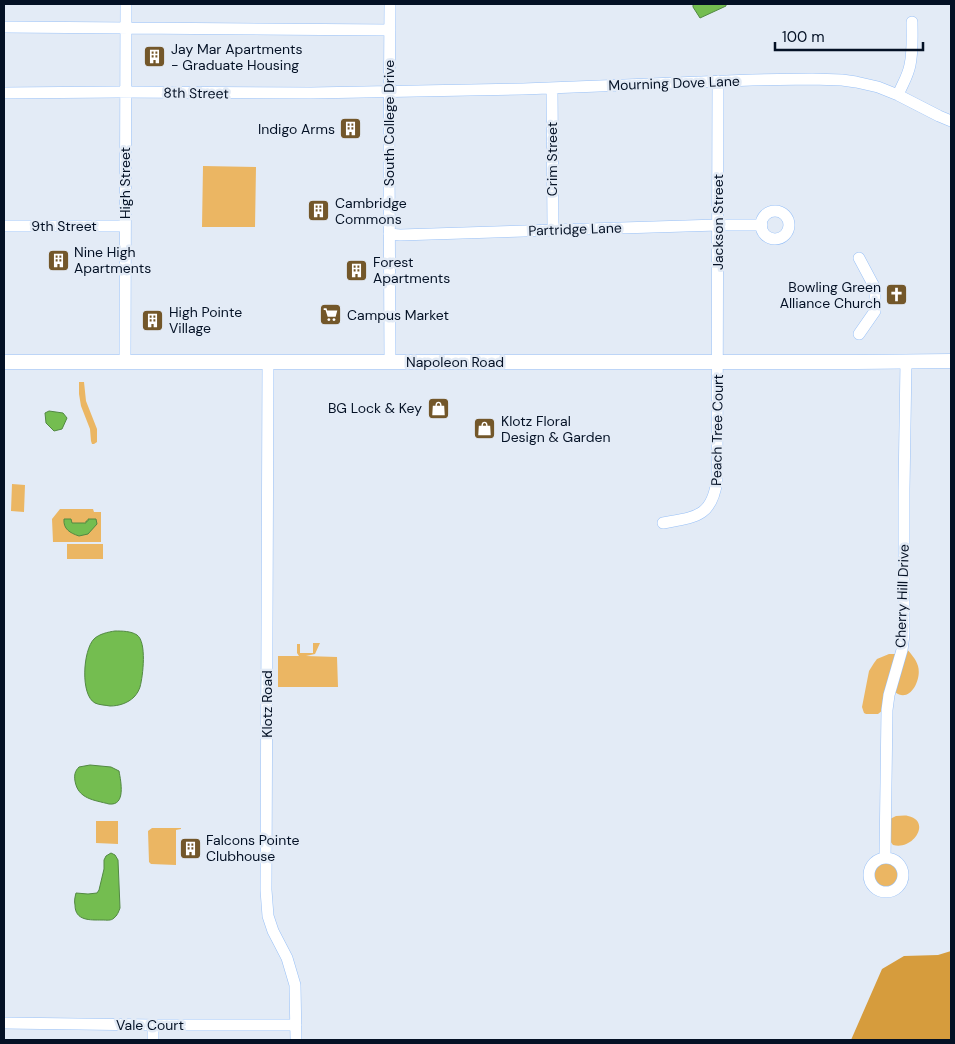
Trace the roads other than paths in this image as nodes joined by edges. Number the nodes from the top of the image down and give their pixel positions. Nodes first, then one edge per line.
1 (126, 4) edge
2 (390, 4) edge
3 (912, 22) dead end
4 (4, 28) edge
5 (126, 28) junction
6 (390, 30) junction
7 (718, 82) junction
8 (552, 88) junction
9 (126, 92) junction
10 (389, 92) junction
11 (4, 93) edge
12 (898, 95) junction
13 (951, 121) edge
14 (718, 225) junction
15 (762, 225) dead end
16 (4, 226) edge
17 (125, 226) junction
18 (553, 230) junction
19 (389, 234) junction
20 (859, 258) dead end
21 (859, 334) dead end
22 (951, 361) edge
23 (4, 362) edge
24 (125, 362) junction
25 (268, 362) junction
26 (390, 362) junction
27 (718, 362) junction
28 (906, 362) junction
29 (663, 523) dead end
30 (885, 857) dead end
31 (4, 1023) edge
32 (153, 1025) junction
33 (296, 1025) junction
34 (153, 1040) edge
35 (296, 1040) edge

1 - 5 street, High Street
2 - 6 street, South College Drive
3 - 12 street
4 - 5 street
5 - 6 street
5 - 9 street, High Street
6 - 10 street, South College Drive
7 - 8 street, Mourning Dove Lane
7 - 12 street, Mourning Dove Lane
7 - 14 street, Jackson Street
8 - 10 street, Mourning Dove Lane
8 - 18 street, Crim Street
9 - 10 street, 8th Street
9 - 11 street, 8th Street
9 - 17 street, High Street
10 - 19 street, South College Drive
12 - 13 street, Mourning Dove Lane
14 - 15 street, Partridge Lane
14 - 18 street, Partridge Lane
14 - 27 street, Jackson Street
16 - 17 street, 9th Street
17 - 24 street, High Street
18 - 19 street, Partridge Lane
19 - 26 street, South College Drive
20 - 21 street
22 - 28 main road, Napoleon Road
23 - 24 main road, Napoleon Road
24 - 25 main road, Napoleon Road
25 - 26 main road, Napoleon Road
25 - 33 street, Klotz Road
26 - 27 main road, Napoleon Road
27 - 28 main road, Napoleon Road
27 - 29 street, Peach Tree Court
28 - 30 street, Cherry Hill Drive
31 - 32 street, Vale Court
32 - 33 street, Vale Court
32 - 34 street
33 - 35 street, Klotz Road

